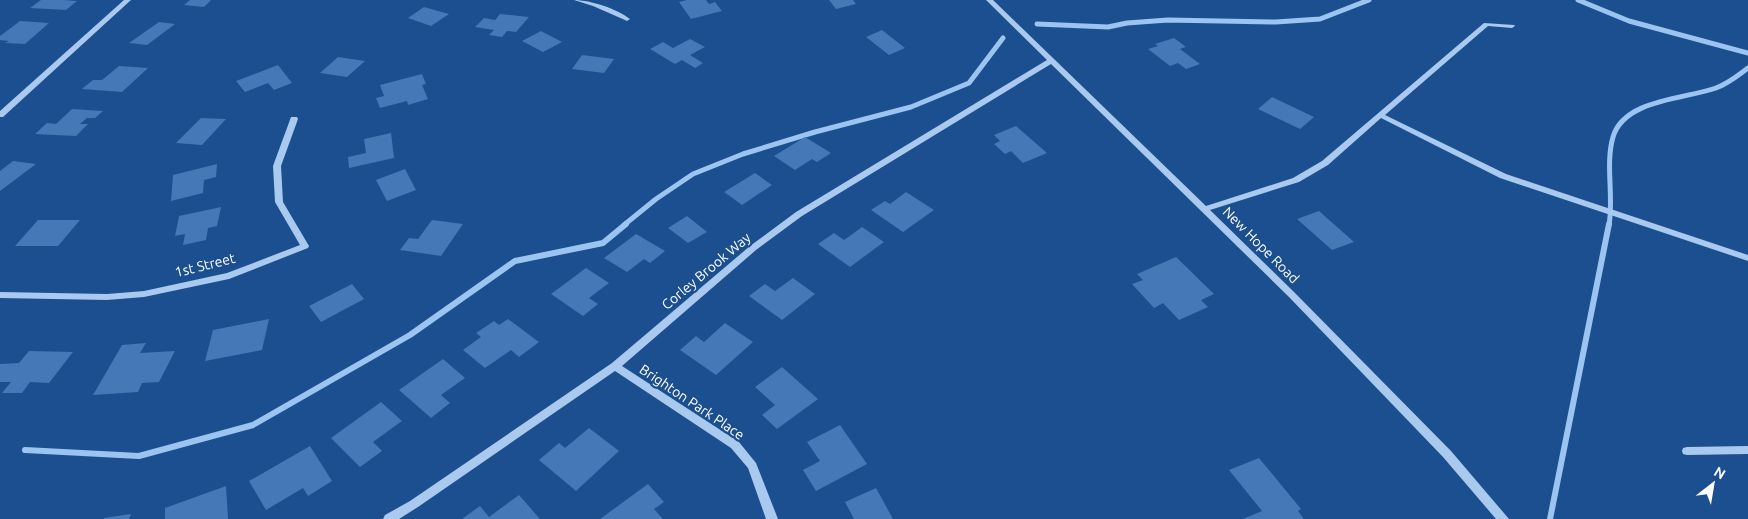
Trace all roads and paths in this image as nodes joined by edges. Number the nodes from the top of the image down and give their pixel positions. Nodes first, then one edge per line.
1 (128, 0) edge
2 (577, 0) edge
3 (989, 0) edge
4 (627, 19) dead end
5 (1512, 26) dead end
6 (1052, 60) junction
7 (0, 115) edge
8 (1380, 115) junction
9 (294, 119) dead end
10 (1205, 209) junction
11 (1748, 258) edge
12 (0, 295) edge
13 (615, 366) junction
14 (1748, 450) edge
15 (1687, 451) dead end
16 (389, 519) edge
17 (772, 519) edge
18 (1503, 519) edge

1 - 7 street
2 - 4 street
3 - 6 street, New Hope Road
5 - 8 street
6 - 10 street, New Hope Road
6 - 13 street, Corley Brook Way
8 - 10 street
8 - 11 street
9 - 12 street, 1st Street
10 - 18 street, New Hope Road
13 - 16 street, Corley Brook Way
13 - 17 street, Brighton Park Place
14 - 15 street

